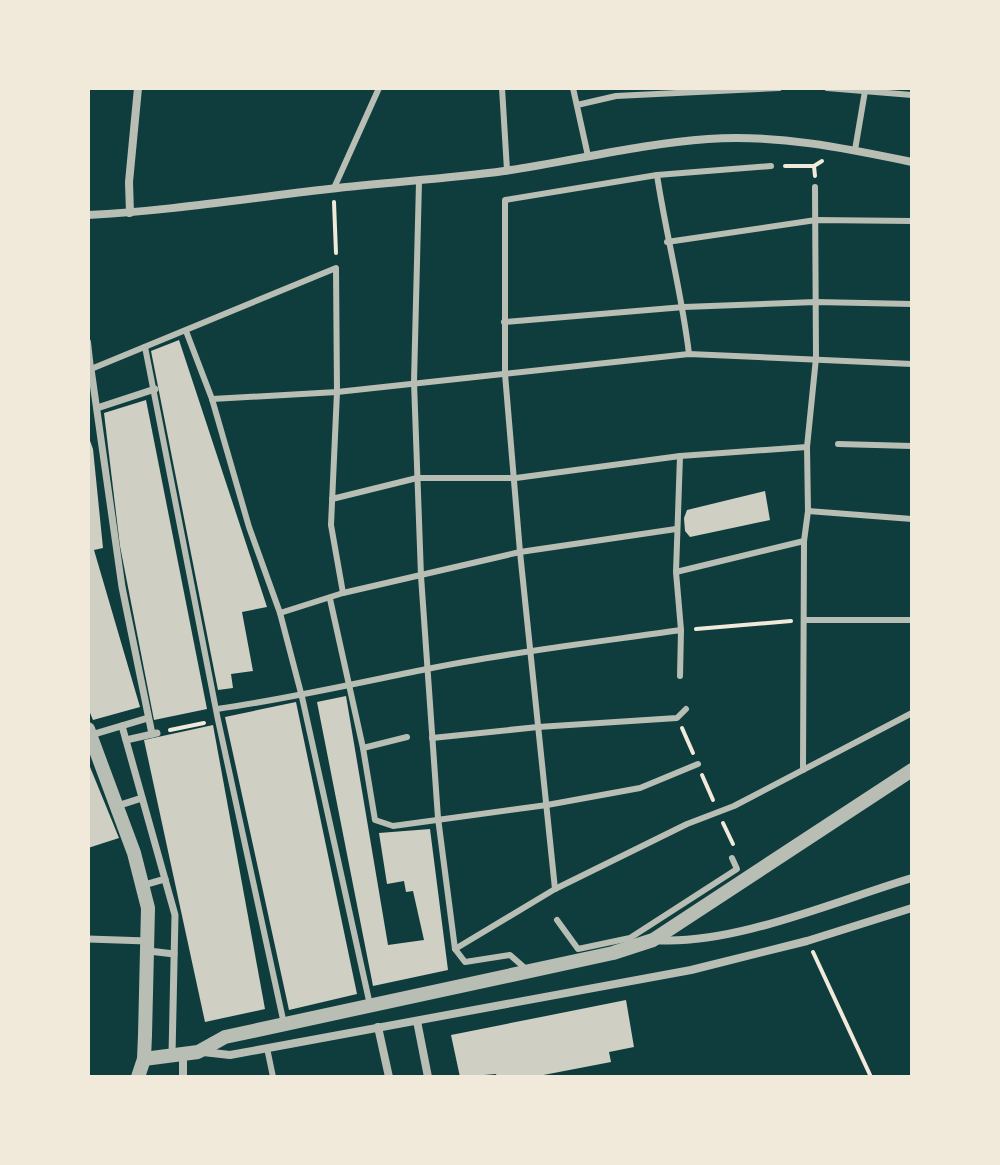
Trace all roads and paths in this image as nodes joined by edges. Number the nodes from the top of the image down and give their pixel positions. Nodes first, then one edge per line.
1 (138, 88) edge
2 (379, 88) edge
3 (502, 88) edge
4 (573, 88) edge
5 (779, 88) edge
6 (827, 88) edge
7 (865, 91) junction
8 (912, 95) edge
9 (577, 105) junction
10 (841, 148) junction
11 (855, 150) junction
12 (588, 156) junction
13 (912, 162) edge
14 (771, 166) joint
15 (814, 166) junction
16 (507, 170) junction
17 (657, 175) junction
18 (419, 182) junction
19 (815, 187) joint
20 (334, 188) junction
21 (130, 213) junction
22 (88, 215) edge
23 (816, 220) junction
24 (912, 221) edge
25 (667, 242) junction
26 (336, 268) junction
27 (816, 302) junction
28 (912, 304) edge
29 (684, 307) junction
30 (504, 322) junction
31 (186, 331) junction
32 (88, 342) edge
33 (145, 347) junction
34 (689, 354) junction
35 (816, 358) junction
36 (912, 364) edge
37 (91, 369) junction
38 (505, 374) junction
39 (414, 382) junction
40 (155, 389) junction
41 (337, 392) junction
42 (212, 399) junction
43 (97, 408) junction
44 (838, 444) dead end
45 (912, 446) edge
46 (807, 447) junction
47 (680, 456) junction
48 (417, 478) junction
49 (516, 478) junction
50 (332, 499) junction
51 (808, 511) junction
52 (912, 519) edge
53 (676, 529) junction
54 (804, 541) junction
55 (520, 552) junction
56 (676, 572) junction
57 (421, 576) junction
58 (343, 593) junction
59 (330, 599) junction
60 (280, 613) junction
61 (804, 620) junction
62 (912, 620) edge
63 (681, 630) junction
64 (531, 651) junction
65 (428, 669) junction
66 (680, 676) dead end
67 (348, 687) junction
68 (302, 697) junction
69 (217, 709) junction
70 (686, 709) dead end
71 (912, 713) edge
72 (148, 718) junction
73 (218, 720) junction
74 (122, 726) junction
75 (538, 727) junction
76 (89, 732) edge
77 (155, 734) junction
78 (407, 737) dead end
79 (432, 738) junction
80 (126, 740) junction
81 (363, 748) junction
82 (698, 764) dead end
83 (803, 770) junction
84 (912, 770) edge
85 (142, 798) junction
86 (547, 805) junction
87 (117, 806) junction
88 (438, 818) junction
89 (732, 858) dead end
90 (912, 878) edge
91 (165, 879) junction
92 (144, 885) junction
93 (555, 889) junction
94 (912, 908) edge
95 (557, 920) dead end
96 (88, 939) edge
97 (653, 940) junction
98 (807, 941) junction
99 (149, 946) junction
100 (455, 949) junction
101 (174, 954) junction
102 (528, 970) junction
103 (370, 1005) junction
104 (417, 1021) junction
105 (284, 1024) junction
106 (378, 1027) junction
107 (267, 1048) junction
108 (184, 1053) junction
109 (144, 1059) junction
110 (138, 1077) edge
111 (183, 1077) edge
112 (273, 1077) edge
113 (389, 1077) edge
114 (428, 1077) edge
115 (871, 1077) edge

1 - 21 street
2 - 20 lane
3 - 16 lane
4 - 9 lane
5 - 9 lane
6 - 7 lane
7 - 8 lane
7 - 11 lane
9 - 12 lane
10 - 11 street
10 - 12 street
10 - 15 path
11 - 13 street
12 - 16 street
14 - 15 path
14 - 17 lane
15 - 19 path
16 - 18 street
17 - 25 lane
17 - 30 lane
18 - 20 street
18 - 39 lane
19 - 23 lane
20 - 21 street
20 - 26 path
21 - 22 street
23 - 24 lane
23 - 25 lane
23 - 27 lane
25 - 29 lane
26 - 31 lane
26 - 41 lane
27 - 28 lane
27 - 29 lane
27 - 35 lane
29 - 30 lane
29 - 34 lane
30 - 38 lane
31 - 33 lane
31 - 42 lane
32 - 37 lane
33 - 37 lane
33 - 40 lane
34 - 35 lane
34 - 38 lane
35 - 36 lane
35 - 46 lane
37 - 43 street
38 - 39 lane
38 - 49 lane
39 - 41 lane
39 - 48 lane
40 - 43 street
40 - 69 lane
41 - 42 lane
41 - 50 lane
42 - 60 lane
43 - 72 street
44 - 45 lane
46 - 47 lane
46 - 51 lane
47 - 49 lane
47 - 53 lane
48 - 49 lane
48 - 50 lane
48 - 57 lane
49 - 55 lane
50 - 58 lane
51 - 52 lane
51 - 54 lane
53 - 55 lane
53 - 56 lane
54 - 56 lane
54 - 61 lane
55 - 57 lane
55 - 64 lane
56 - 63 lane
57 - 58 lane
57 - 65 lane
58 - 59 lane
59 - 60 lane
59 - 67 lane
60 - 68 lane
61 - 62 lane
61 - 63 path
61 - 83 lane
63 - 64 lane
63 - 66 lane
64 - 65 lane
64 - 75 lane
65 - 67 lane
65 - 79 lane
67 - 68 lane
67 - 81 lane
68 - 69 lane
68 - 103 lane
69 - 73 lane
70 - 75 lane
71 - 83 lane
72 - 74 street
72 - 77 street
73 - 77 path
73 - 105 lane
74 - 76 street
74 - 80 street
75 - 79 lane
75 - 86 lane
76 - 87 street
77 - 80 street
78 - 81 lane
79 - 88 lane
80 - 85 street
81 - 88 lane
82 - 86 lane
83 - 93 lane
84 - 97 street
85 - 87 street
85 - 91 street
86 - 88 lane
86 - 93 lane
87 - 92 street
88 - 100 lane
89 - 95 lane
90 - 97 street
91 - 92 street
91 - 101 street
92 - 99 street
93 - 100 lane
94 - 98 street
96 - 99 street
97 - 102 street
98 - 104 street
98 - 115 path
99 - 101 street
99 - 109 street
100 - 102 lane
101 - 108 street
102 - 103 street
103 - 105 street
104 - 106 street
104 - 114 street
105 - 108 street
106 - 107 street
106 - 113 street
107 - 108 street
107 - 112 lane
108 - 109 street
108 - 111 street
109 - 110 street

